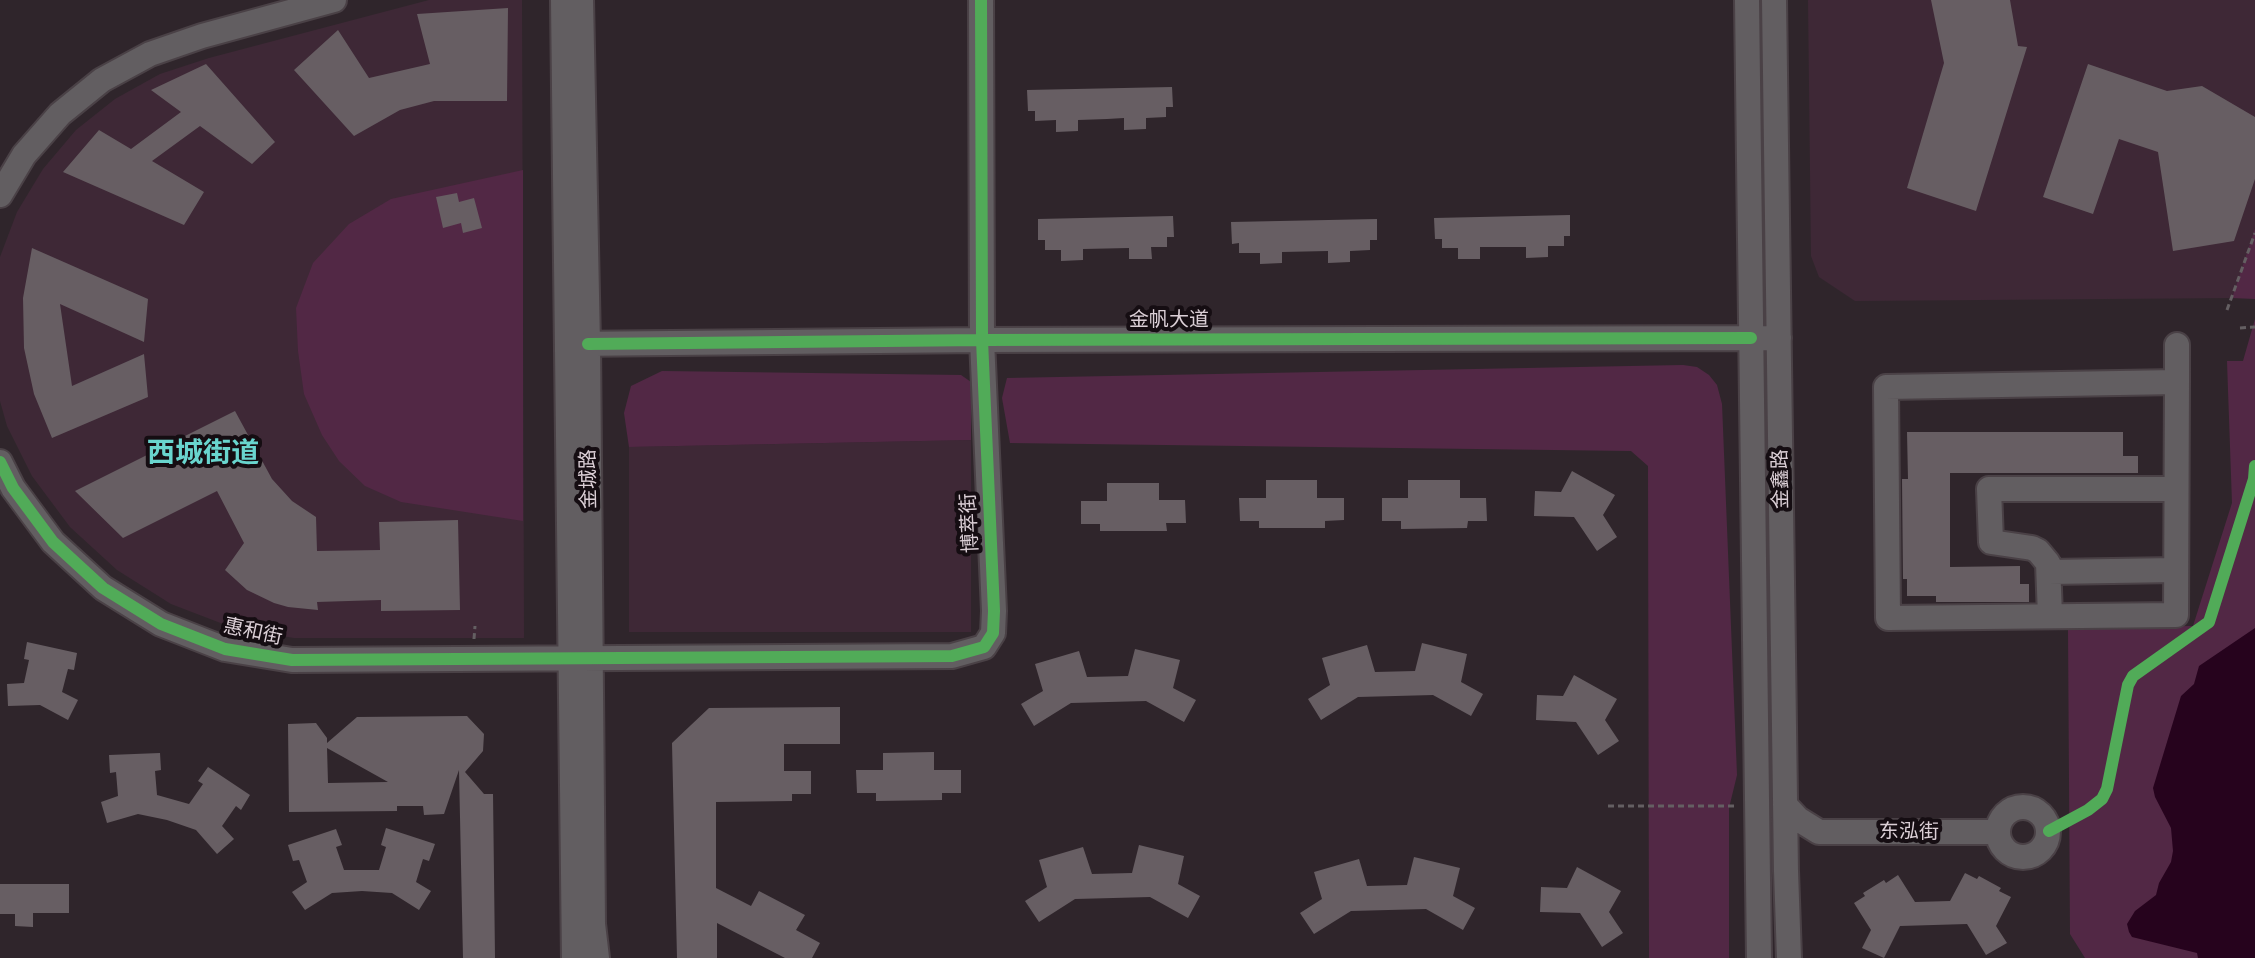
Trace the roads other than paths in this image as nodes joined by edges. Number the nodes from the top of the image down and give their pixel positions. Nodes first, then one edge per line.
1 (334, 0) edge
2 (563, 0) edge
3 (581, 0) edge
4 (981, 0) edge
5 (1747, 0) edge
6 (1774, 0) edge
7 (0, 195) edge
8 (1751, 338) junction
9 (1779, 338) junction
10 (982, 340) junction
11 (578, 344) junction
12 (2177, 345) dead end
13 (2177, 382) junction
14 (0, 462) edge
15 (2176, 489) junction
16 (2176, 570) junction
17 (2049, 572) junction
18 (2050, 616) junction
19 (581, 659) junction
20 (1785, 805) junction
21 (1819, 832) junction
22 (1998, 832) dead end
23 (1786, 871) junction
24 (574, 958) edge
25 (597, 958) edge
26 (1759, 958) edge
27 (1789, 958) edge

1 - 7 street
2 - 11 street, 金城路
3 - 11 street, 金城路
4 - 10 street, 博萃街
5 - 8 street, 金鑫路
6 - 9 street, 金鑫路
8 - 9 street, 金帆大道
8 - 10 street, 金帆大道
8 - 26 street, 金鑫路
9 - 20 street, 金鑫路
10 - 11 street, 金帆大道
10 - 19 street, 博萃街
11 - 19 street, 金城路
12 - 13 street
13 - 15 street
13 - 18 street
14 - 19 street, 惠和街
15 - 16 street
15 - 17 street
16 - 17 street
16 - 18 street
17 - 18 street
19 - 24 street, 金城路
19 - 25 street, 金城路
20 - 21 street
20 - 23 street, 金鑫路
21 - 22 street, 东泓街
21 - 23 street
23 - 27 street, 金鑫路

